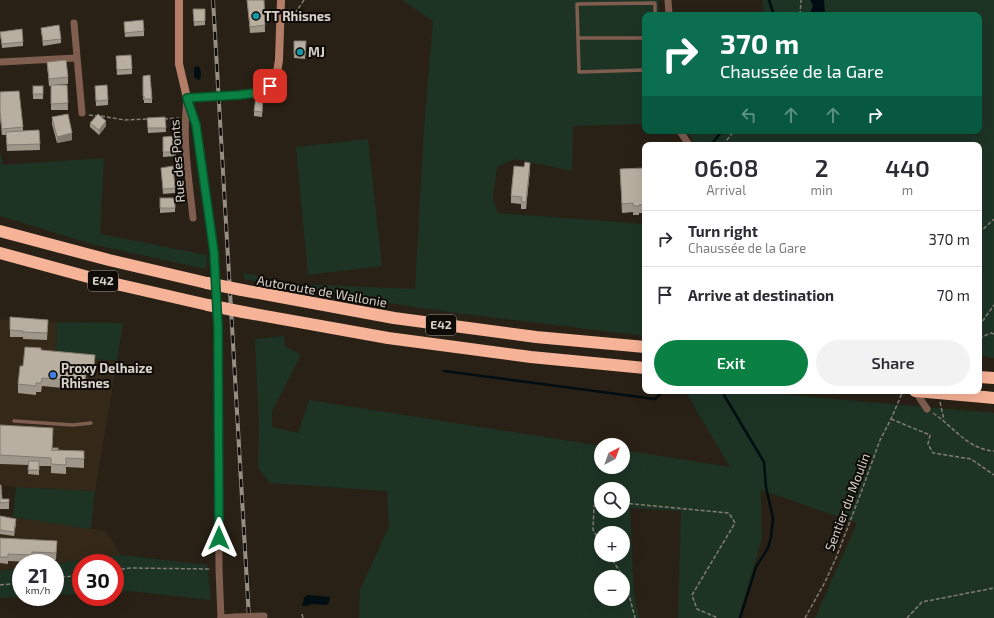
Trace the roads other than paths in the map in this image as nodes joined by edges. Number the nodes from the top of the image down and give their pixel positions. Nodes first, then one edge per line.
1 (179, 0) edge
2 (281, 0) edge
3 (668, 0) edge
4 (655, 12) edge
5 (669, 12) edge
6 (74, 23) dead end
7 (579, 38) junction
8 (642, 38) edge
9 (76, 58) junction
10 (0, 62) edge
11 (642, 70) edge
12 (187, 98) junction
13 (82, 114) road end
14 (193, 218) dead end
15 (0, 231) edge
16 (0, 253) edge
17 (642, 347) edge
18 (642, 368) edge
19 (917, 394) edge
20 (952, 394) edge
21 (989, 397) edge
22 (927, 409) road end
23 (14, 421) dead end
24 (91, 423) dead end
25 (264, 616) dead end
26 (235, 617) edge
27 (220, 618) edge

1 - 12 street
2 - 12 street, bridge
3 - 5 street
4 - 7 lane
6 - 9 street
7 - 8 lane
7 - 11 lane
9 - 10 street
9 - 13 street
12 - 14 street, Rue des Ponts
12 - 27 street, Rue des Ponts
15 - 17 highway, Autoroute de Wallonie / E42, bridge
16 - 18 highway, E42, bridge
19 - 22 street
20 - 21 highway, bridge
23 - 24 lane
25 - 26 street, bridge
26 - 27 street

